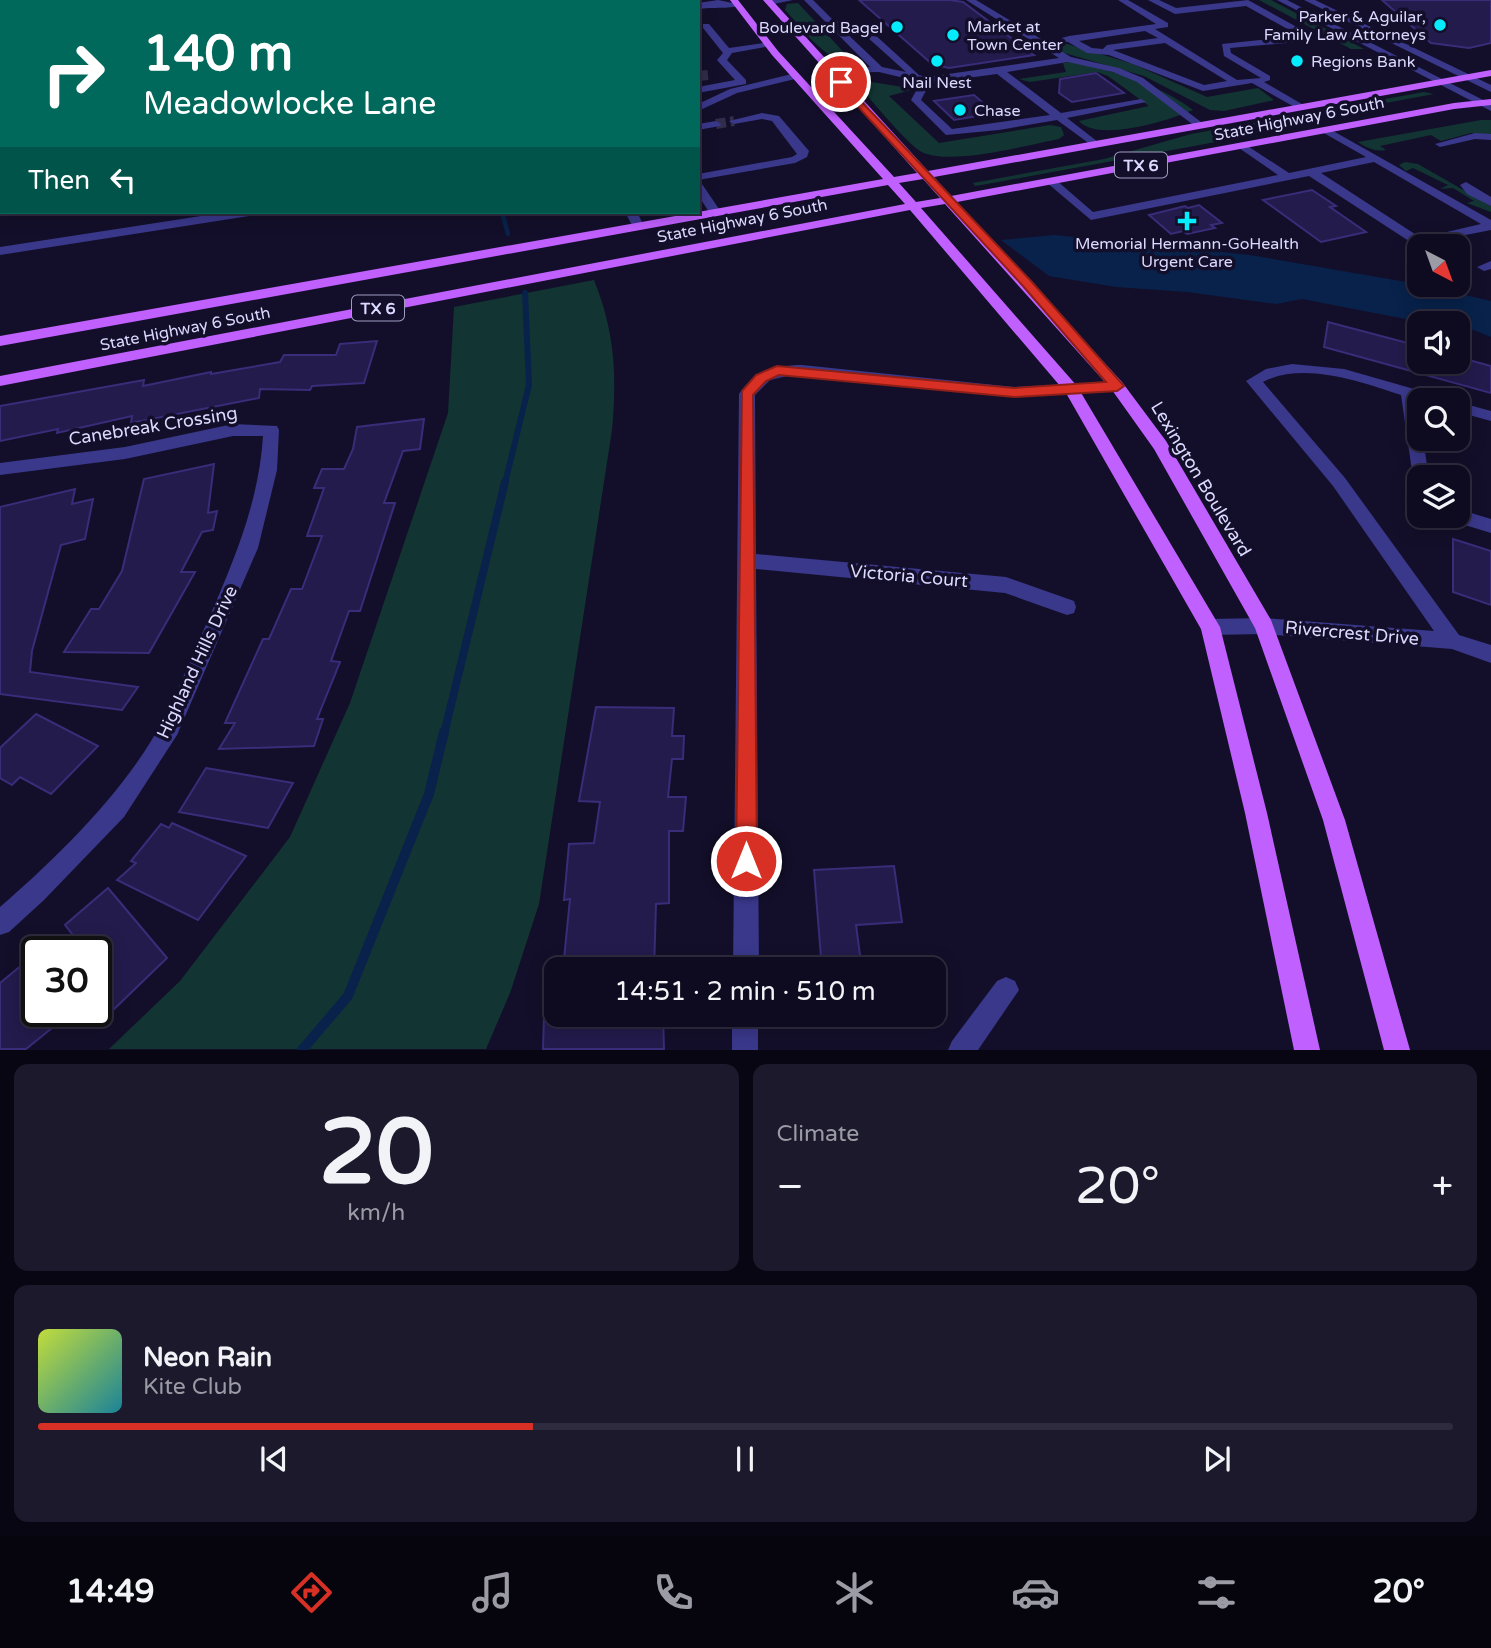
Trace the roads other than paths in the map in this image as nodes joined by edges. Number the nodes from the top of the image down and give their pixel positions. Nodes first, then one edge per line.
1 (789, 0) edge
2 (808, 0) edge
3 (970, 0) edge
4 (1122, 0) edge
5 (1143, 0) edge
6 (1152, 0) edge
7 (1281, 0) edge
8 (1297, 0) edge
9 (1308, 0) edge
10 (1244, 1) edge
11 (765, 2) edge
12 (738, 4) edge
13 (700, 6) edge
14 (1190, 10) junction
15 (1328, 11) junction
16 (700, 14) edge
17 (833, 23) junction
18 (706, 26) dead end
19 (1147, 28) junction
20 (1069, 39) junction
21 (1166, 40) junction
22 (1038, 43) junction
23 (768, 44) junction
24 (726, 51) junction
25 (1090, 51) junction
26 (1068, 59) junction
27 (878, 69) junction
28 (732, 71) junction
29 (830, 71) junction
30 (1000, 71) junction
31 (720, 73) tunnel mouth
32 (1491, 73) edge
33 (796, 76) junction
34 (915, 76) junction
35 (1468, 78) junction
36 (927, 80) junction
37 (1254, 80) junction
38 (1236, 83) junction
39 (1440, 83) junction
40 (747, 84) junction
41 (1491, 89) edge
42 (700, 90) tunnel mouth
43 (1141, 102) dead end
44 (1487, 104) edge
45 (700, 107) edge
46 (1302, 107) junction
47 (1058, 116) junction
48 (734, 121) tunnel mouth
49 (716, 124) tunnel mouth
50 (1200, 125) junction
51 (700, 127) edge
52 (1326, 130) junction
53 (1491, 136) edge
54 (1440, 144) dead end
55 (1094, 145) junction
56 (1243, 146) junction
57 (1374, 159) junction
58 (1311, 172) junction
59 (926, 174) junction
60 (700, 177) edge
61 (1288, 177) junction
62 (891, 181) junction
63 (1052, 182) junction
64 (700, 189) edge
65 (1491, 195) edge
66 (949, 201) junction
67 (1491, 202) edge
68 (912, 207) junction
69 (715, 212) junction
70 (160, 214) edge
71 (237, 214) edge
72 (632, 214) edge
73 (638, 226) junction
74 (156, 227) junction
75 (1489, 229) edge
76 (0, 251) edge
77 (0, 341) edge
78 (0, 381) edge
79 (1117, 386) junction
80 (1072, 390) junction
81 (1407, 392) edge
82 (1470, 410) edge
83 (1491, 416) edge
84 (271, 430) joint
85 (0, 469) edge
86 (1470, 520) edge
87 (1491, 526) edge
88 (748, 561) junction
89 (1067, 607) dead end
90 (1210, 626) junction
91 (1264, 626) junction
92 (1452, 641) junction
93 (1491, 654) edge
94 (0, 923) edge
95 (746, 957) edge
96 (1006, 990) dead end
97 (745, 1027) edge
98 (745, 1049) edge
99 (961, 1049) edge
100 (1307, 1049) edge
101 (1397, 1049) edge

1 - 11 street
2 - 17 street
3 - 22 street
4 - 19 street
5 - 14 street
6 - 14 street
7 - 39 street
8 - 15 street
9 - 15 street
10 - 14 street
10 - 37 street
11 - 29 main road, Lexington Boulevard
12 - 13 street
12 - 16 street
12 - 23 main road
15 - 35 street
17 - 27 street
17 - 34 street
18 - 24 street
19 - 20 street
19 - 21 street
20 - 22 street
20 - 25 street
21 - 25 street
21 - 38 street
22 - 26 street
23 - 24 street
23 - 33 main road
24 - 28 street
25 - 38 street
26 - 30 street
26 - 50 street
27 - 29 street
27 - 34 street
28 - 31 street
28 - 40 street
29 - 33 main road
29 - 59 main road, Lexington Boulevard
30 - 36 street
30 - 47 street
32 - 35 main road, State Highway 6 South / TX 6
33 - 40 street
33 - 62 main road
34 - 36 street
35 - 39 main road, State Highway 6 South / TX 6
35 - 41 street
36 - 47 street
37 - 38 street
37 - 46 street
39 - 44 street
39 - 46 main road, State Highway 6 South / TX 6
40 - 42 street
40 - 45 street
43 - 47 street
44 - 52 main road, State Highway 6 South / TX 6
46 - 50 main road, State Highway 6 South / TX 6
47 - 55 street
48 - 60 street
49 - 51 street
50 - 55 main road, State Highway 6 South / TX 6
52 - 56 main road, State Highway 6 South / TX 6
52 - 57 street
53 - 54 street
55 - 59 main road, State Highway 6 South / TX 6
56 - 61 street
56 - 63 main road, State Highway 6 South / TX 6
57 - 58 street
57 - 75 street
58 - 61 street
58 - 75 street
59 - 62 main road, State Highway 6 South / TX 6
59 - 66 main road, Lexington Boulevard
61 - 63 street
62 - 68 main road
62 - 69 main road, State Highway 6 South / TX 6
63 - 66 main road, State Highway 6 South / TX 6
64 - 69 street
65 - 67 street
66 - 68 main road, State Highway 6 South / TX 6
66 - 79 main road, Lexington Boulevard
68 - 78 main road, State Highway 6 South / TX 6
68 - 80 main road
69 - 73 main road, State Highway 6 South / TX 6
70 - 74 street
71 - 74 street
72 - 73 street
73 - 77 main road, State Highway 6 South / TX 6
74 - 76 street
79 - 80 street
79 - 91 main road, Lexington Boulevard
80 - 88 street
80 - 90 main road
81 - 92 street
82 - 83 street
84 - 85 street, Canebreak Crossing
84 - 94 street, Highland Hills Drive
86 - 87 street
88 - 89 street, Victoria Court
88 - 95 street
90 - 91 street, Rivercrest Drive
90 - 100 main road
91 - 92 street, Rivercrest Drive
91 - 101 main road, Lexington Boulevard
92 - 93 street, Rivercrest Drive
96 - 99 street
97 - 98 street

